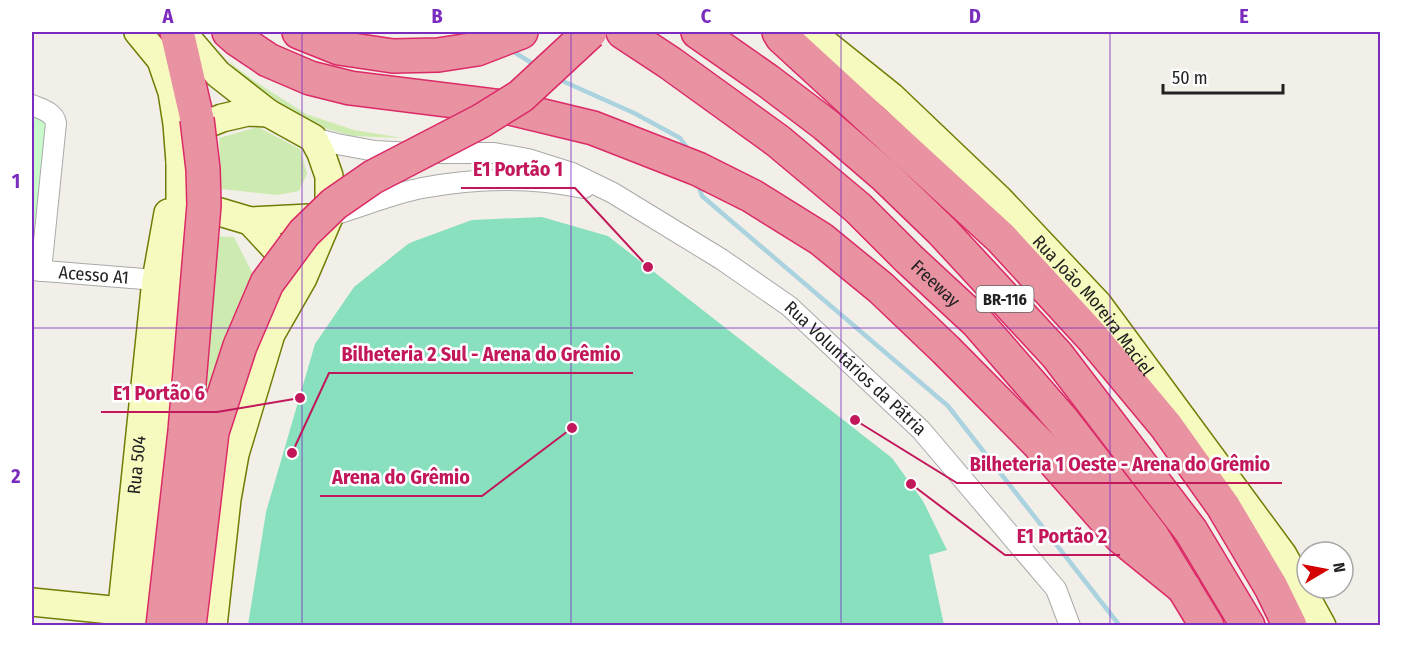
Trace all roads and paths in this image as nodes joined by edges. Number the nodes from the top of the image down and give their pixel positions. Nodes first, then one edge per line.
1 (138, 32) edge
2 (177, 32) edge
3 (182, 32) edge
4 (229, 32) edge
5 (299, 32) edge
6 (521, 32) edge
7 (590, 32) edge
8 (623, 32) edge
9 (699, 32) edge
10 (779, 32) edge
11 (811, 32) edge
12 (32, 105) edge
13 (268, 113) junction
14 (313, 138) junction
15 (180, 162) junction
16 (613, 194) junction
17 (329, 217) junction
18 (250, 221) junction
19 (36, 271) edge
20 (303, 278) junction
21 (156, 280) junction
22 (1184, 588) junction
23 (32, 602) edge
24 (123, 621) edge
25 (144, 626) edge
26 (163, 626) edge
27 (189, 626) edge
28 (213, 626) edge
29 (1070, 626) edge
30 (1207, 626) edge
31 (1248, 626) edge
32 (1290, 626) edge
33 (1322, 626) edge

1 - 15 main road, Rua Voluntários da Pátria
2 - 26 highway, bridge
3 - 13 main road, Rua Voluntários da Pátria
4 - 22 highway
5 - 6 highway
7 - 27 highway, bridge
8 - 22 highway, Freeway / BR-116
9 - 31 highway, BR-116
10 - 32 highway
11 - 33 main road, Rua João Moreira Maciel
12 - 19 street
13 - 14 main road, Rua Voluntários da Pátria
13 - 15 main road
14 - 16 street, Rua Voluntários da Pátria
14 - 17 main road
15 - 18 main road, Rua Voluntários da Pátria
15 - 21 main road, Rua 504
15 - 25 main road
16 - 17 street, Rua Voluntários da Pátria
16 - 29 street, Rua Voluntários da Pátria
17 - 18 main road, Rua Voluntários da Pátria
17 - 20 main road
18 - 20 main road
19 - 21 street, Acesso A1
20 - 28 main road
21 - 24 main road, Rua 504
22 - 30 highway, Freeway / BR-116
23 - 24 main road

